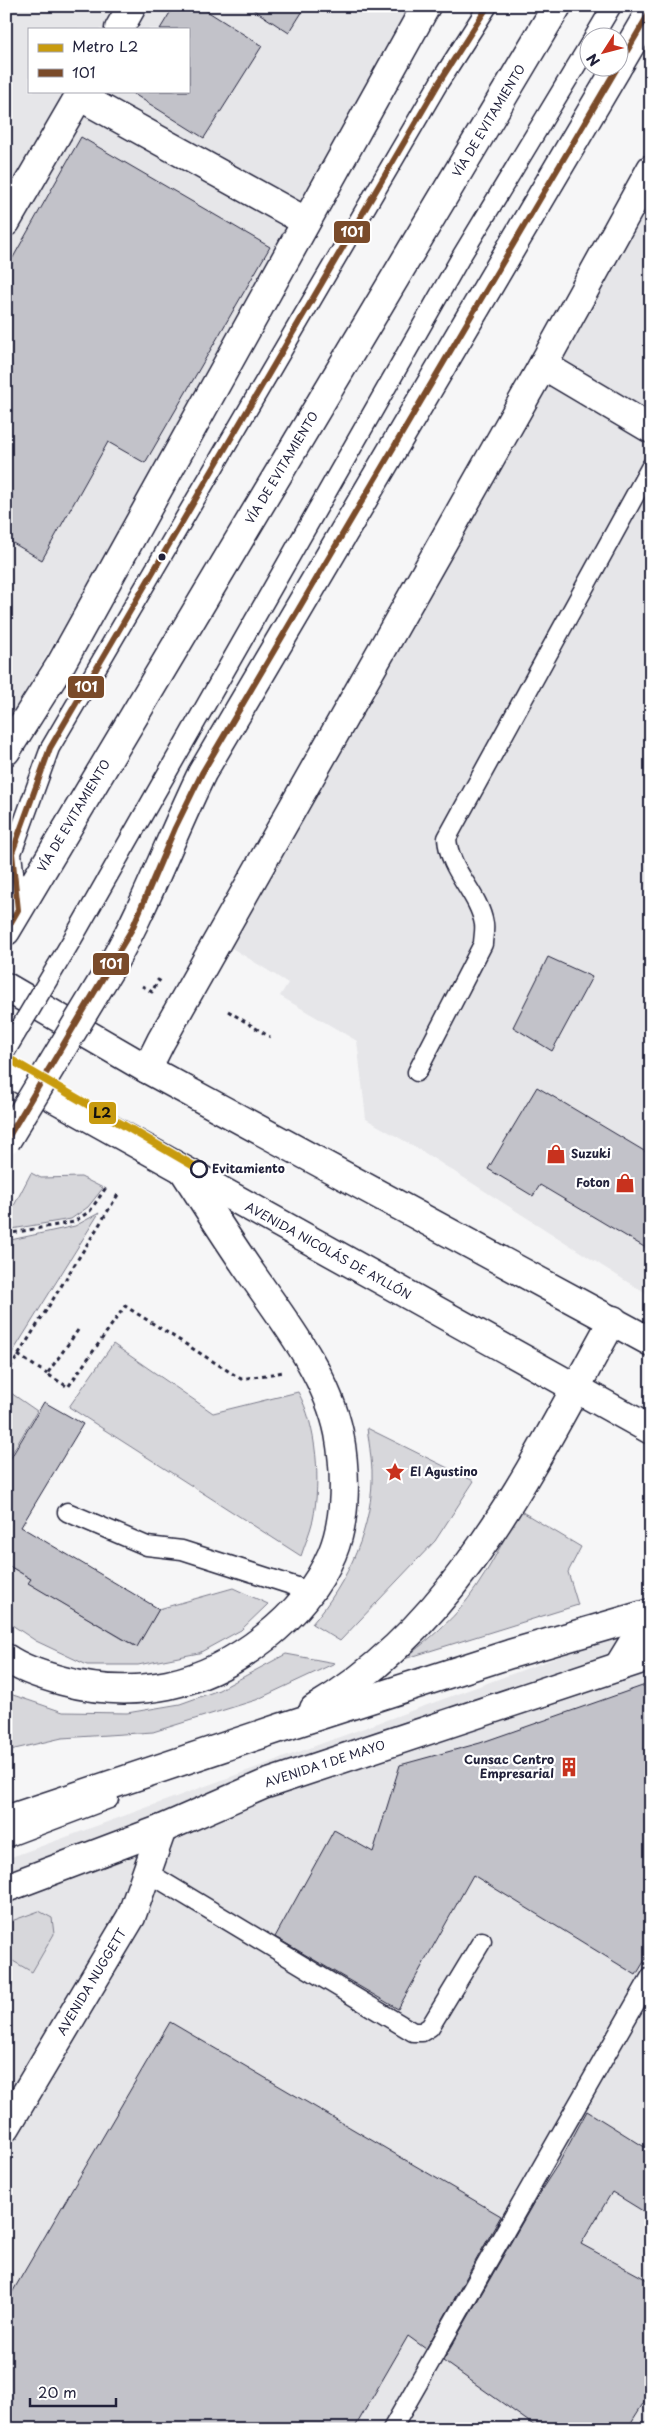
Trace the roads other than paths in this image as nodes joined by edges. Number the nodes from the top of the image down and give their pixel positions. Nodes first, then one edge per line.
1 (132, 6) edge
2 (426, 6) edge
3 (488, 6) edge
4 (557, 6) edge
5 (612, 6) edge
6 (651, 10) edge
7 (119, 28) edge
8 (599, 28) edge
9 (630, 45) edge
10 (580, 60) edge
11 (611, 78) edge
12 (80, 94) edge
13 (651, 169) edge
14 (305, 221) junction
15 (6, 222) edge
16 (543, 366) junction
17 (651, 429) edge
18 (651, 466) edge
19 (6, 751) edge
20 (13, 919) edge
21 (6, 987) edge
22 (6, 1051) edge
23 (147, 1069) junction
24 (6, 1071) edge
25 (417, 1072) dead end
26 (6, 1140) edge
27 (184, 1171) junction
28 (613, 1320) junction
29 (651, 1342) edge
30 (575, 1388) junction
31 (651, 1430) edge
32 (67, 1512) dead end
33 (310, 1591) junction
34 (651, 1613) edge
35 (651, 1656) edge
36 (6, 1658) edge
37 (618, 1667) junction
38 (280, 1728) junction
39 (124, 1780) junction
40 (6, 1820) edge
41 (162, 1829) junction
42 (6, 1838) edge
43 (147, 1872) junction
44 (6, 1888) edge
45 (482, 1941) dead end
46 (651, 1976) edge
47 (6, 2128) edge
48 (392, 2429) edge

1 - 7 main road
2 - 14 main road
3 - 20 lane
4 - 20 main road, VÍA DE EVITAMIENTO
5 - 8 lane
6 - 9 main road
10 - 22 lane, bridge
11 - 26 main road, bridge
12 - 14 main road
12 - 15 main road
13 - 16 main road
14 - 19 main road
16 - 17 main road
16 - 23 main road
18 - 25 lane
21 - 23 main road
23 - 28 main road
24 - 27 main road, AVENIDA NICOLÁS DE AYLLÓN
27 - 30 main road, AVENIDA NICOLÁS DE AYLLÓN
27 - 33 main road
28 - 29 main road
28 - 30 main road
30 - 31 main road, AVENIDA NICOLÁS DE AYLLÓN
30 - 38 main road
32 - 33 lane
33 - 36 main road
34 - 37 main road
34 - 38 main road
35 - 37 main road, AVENIDA 1 DE MAYO
37 - 41 main road, AVENIDA 1 DE MAYO
38 - 39 main road
39 - 40 main road
39 - 42 lane
41 - 43 main road, AVENIDA NUGGETT
41 - 44 main road, AVENIDA 1 DE MAYO
43 - 45 lane
43 - 47 main road, AVENIDA NUGGETT
46 - 48 lane

